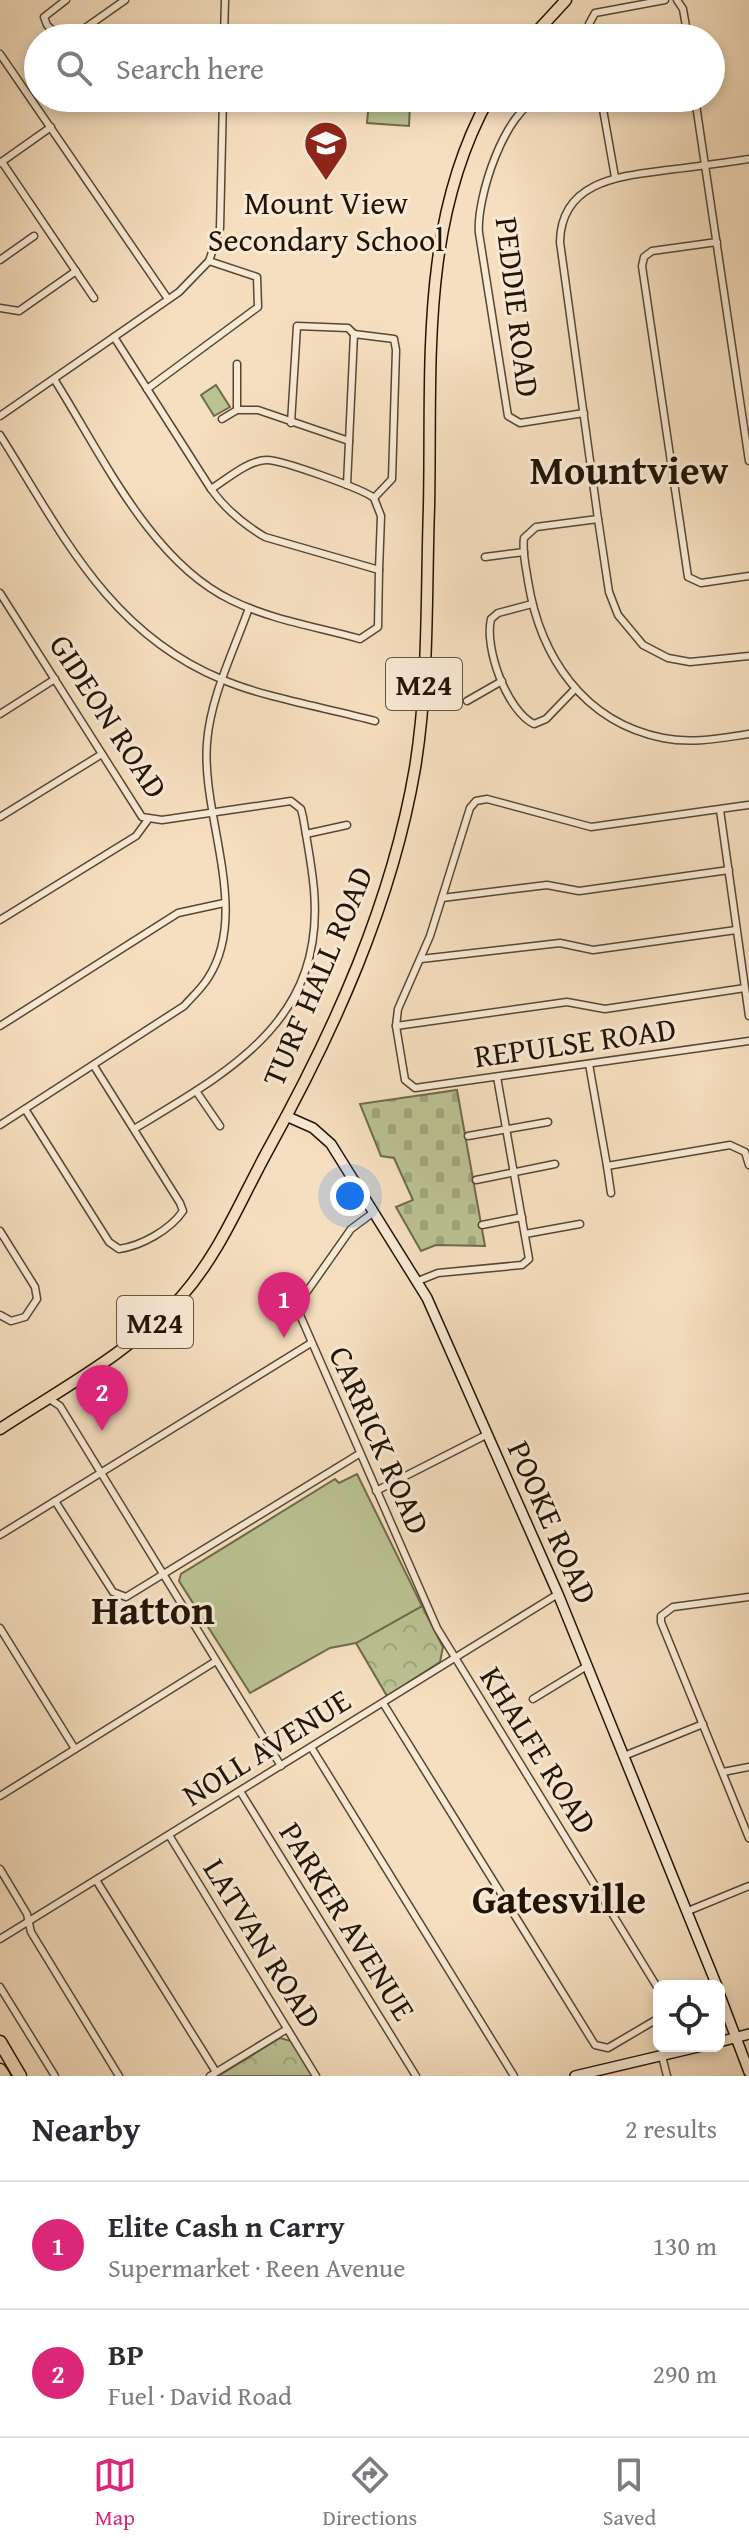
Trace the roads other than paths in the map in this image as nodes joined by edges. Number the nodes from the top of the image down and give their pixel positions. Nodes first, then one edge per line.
1 (66, 0) edge
2 (125, 0) edge
3 (225, 0) edge
4 (566, 0) edge
5 (665, 0) edge
6 (677, 0) edge
7 (47, 24) edge
8 (91, 24) edge
9 (224, 24) edge
10 (544, 24) edge
11 (589, 24) edge
12 (686, 24) edge
13 (0, 54) edge
14 (24, 88) edge
15 (41, 112) edge
16 (223, 112) edge
17 (483, 112) edge
18 (520, 112) edge
19 (603, 112) edge
20 (697, 112) edge
21 (51, 127) junction
22 (749, 159) edge
23 (1, 162) edge
24 (704, 165) junction
25 (615, 177) junction
26 (34, 236) dead end
27 (717, 242) junction
28 (0, 260) edge
29 (209, 261) junction
30 (76, 271) junction
31 (94, 298) dead end
32 (168, 299) junction
33 (0, 308) edge
34 (354, 334) junction
35 (114, 337) junction
36 (237, 364) dead end
37 (54, 379) junction
38 (147, 389) junction
39 (237, 410) junction
40 (584, 413) junction
41 (0, 416) edge
42 (222, 419) dead end
43 (291, 423) junction
44 (0, 435) edge
45 (349, 441) junction
46 (749, 461) edge
47 (347, 485) junction
48 (211, 489) junction
49 (374, 498) junction
50 (598, 519) junction
51 (524, 552) junction
52 (485, 557) dead end
53 (379, 570) junction
54 (749, 576) edge
55 (0, 593) edge
56 (532, 604) junction
57 (9, 606) junction
58 (249, 608) junction
59 (0, 612) edge
60 (749, 656) edge
61 (55, 679) junction
62 (223, 680) junction
63 (502, 681) junction
64 (574, 690) junction
65 (467, 701) dead end
66 (0, 714) edge
67 (375, 721) dead end
68 (749, 734) edge
69 (102, 754) junction
70 (748, 805) edge
71 (720, 810) junction
72 (212, 811) junction
73 (0, 817) edge
74 (147, 821) junction
75 (347, 825) dead end
76 (306, 834) junction
77 (729, 870) junction
78 (442, 898) junction
79 (224, 903) junction
80 (0, 920) edge
81 (736, 930) junction
82 (421, 959) junction
83 (745, 988) junction
84 (749, 1016) edge
85 (0, 1026) edge
86 (396, 1026) junction
87 (749, 1041) edge
88 (589, 1064) junction
89 (94, 1066) junction
90 (497, 1077) junction
91 (196, 1091) junction
92 (25, 1109) junction
93 (286, 1116) junction
94 (548, 1122) dead end
95 (0, 1125) edge
96 (220, 1126) dead end
97 (134, 1129) junction
98 (506, 1129) junction
99 (468, 1136) dead end
100 (555, 1164) dead end
101 (749, 1165) edge
102 (607, 1166) junction
103 (514, 1173) junction
104 (476, 1180) dead end
105 (611, 1193) dead end
106 (374, 1212) junction
107 (522, 1217) junction
108 (580, 1224) dead end
109 (482, 1225) dead end
110 (0, 1231) edge
111 (525, 1234) junction
112 (418, 1281) junction
113 (0, 1315) edge
114 (311, 1343) junction
115 (48, 1398) junction
116 (0, 1429) edge
117 (486, 1435) junction
118 (359, 1454) junction
119 (100, 1473) junction
120 (376, 1491) junction
121 (55, 1501) junction
122 (0, 1535) edge
123 (164, 1575) junction
124 (558, 1594) junction
125 (749, 1597) edge
126 (0, 1628) edge
127 (454, 1659) junction
128 (216, 1661) junction
129 (587, 1666) junction
130 (533, 1699) dead end
131 (383, 1703) junction
132 (703, 1724) junction
133 (311, 1747) junction
134 (75, 1749) junction
135 (624, 1756) junction
136 (281, 1766) junction
137 (749, 1767) edge
138 (723, 1772) junction
139 (240, 1791) junction
140 (0, 1796) edge
141 (169, 1835) junction
142 (749, 1838) edge
143 (0, 1869) edge
144 (96, 1880) junction
145 (749, 1886) edge
146 (688, 1911) junction
147 (28, 1922) junction
148 (0, 1939) edge
149 (653, 1980) edge
150 (714, 1980) edge
151 (0, 1987) edge
152 (725, 2010) edge
153 (653, 2022) edge
154 (287, 2029) junction
155 (749, 2034) edge
156 (735, 2038) junction
157 (725, 2040) edge
158 (0, 2042) edge
159 (678, 2052) edge
160 (662, 2056) junction
161 (0, 2070) edge
162 (749, 2072) edge
163 (213, 2074) edge
164 (4, 2076) edge
165 (20, 2076) edge
166 (55, 2076) edge
167 (119, 2076) edge
168 (316, 2076) edge
169 (416, 2076) edge
170 (514, 2076) edge
171 (575, 2076) edge
172 (667, 2076) edge

1 - 7 street
2 - 8 street
3 - 9 street
4 - 10 main road
5 - 11 street
6 - 12 street
13 - 14 street
15 - 21 street
16 - 29 street
17 - 93 main road, TURF HALL ROAD / M24
18 - 40 street, PEDDIE ROAD
19 - 25 street
20 - 24 street
21 - 23 street
21 - 32 street
22 - 24 street
23 - 30 street
24 - 25 street
24 - 27 street
25 - 40 street
26 - 28 street
27 - 46 street
27 - 54 street
29 - 32 street
29 - 38 street
30 - 31 street
30 - 33 street
32 - 35 street
34 - 43 street
34 - 45 street
34 - 49 street
35 - 37 street
35 - 38 street
36 - 39 street
37 - 41 street
37 - 58 street
38 - 48 street
39 - 42 street
39 - 43 street
40 - 50 street
43 - 45 street
44 - 62 street
45 - 47 street
47 - 48 street
47 - 49 street
48 - 53 street
49 - 53 street
50 - 51 street
50 - 60 street
51 - 52 street
51 - 56 street
53 - 58 street
55 - 57 street, GIDEON ROAD
56 - 63 street
56 - 64 street
57 - 59 street
57 - 61 street, GIDEON ROAD
58 - 62 street
61 - 66 street
61 - 69 street, GIDEON ROAD
62 - 67 street
62 - 72 street
63 - 64 street
63 - 65 street
64 - 68 street
69 - 73 street
69 - 74 street, GIDEON ROAD
70 - 71 street
71 - 77 street
71 - 78 street
72 - 74 street, GIDEON ROAD
72 - 76 street, GIDEON ROAD
72 - 79 street
74 - 80 street
75 - 76 street
76 - 91 street, GIDEON ROAD
77 - 78 street
77 - 81 street
78 - 82 street
79 - 85 street
79 - 89 street
81 - 82 street
81 - 83 street
82 - 86 street
83 - 84 street
83 - 86 street
86 - 90 street, REPULSE ROAD
87 - 88 street, REPULSE ROAD
88 - 90 street, REPULSE ROAD
88 - 102 street
89 - 92 street
89 - 97 street
90 - 98 street
91 - 96 street
91 - 97 street, GIDEON ROAD
92 - 95 street
92 - 97 street
93 - 106 street, POOKE ROAD
93 - 115 main road, TURF HALL ROAD / M24
94 - 98 street
98 - 99 street
98 - 103 street
100 - 103 street
101 - 102 street
102 - 105 street
103 - 104 street
103 - 107 street
106 - 112 street, POOKE ROAD
106 - 114 street, CARRICK ROAD
107 - 109 street
107 - 111 street
108 - 111 street
110 - 113 street
111 - 112 street
112 - 117 street, POOKE ROAD
114 - 118 street, CARRICK ROAD
114 - 119 street
115 - 116 main road, TURF HALL ROAD / M24
115 - 119 street
117 - 120 street
117 - 124 street, POOKE ROAD
118 - 120 street, CARRICK ROAD
118 - 123 street
119 - 121 street
119 - 123 street
120 - 127 street, CARRICK ROAD
121 - 122 street
121 - 123 street
123 - 128 street
124 - 127 street, NOLL AVENUE
124 - 129 street, POOKE ROAD
125 - 132 street
126 - 134 street
127 - 131 street, NOLL AVENUE
127 - 149 street, KHALFE ROAD
128 - 134 street
128 - 136 street
129 - 130 street
129 - 135 street, POOKE ROAD
131 - 133 street, NOLL AVENUE
131 - 153 street
132 - 135 street
132 - 138 street
133 - 136 street, NOLL AVENUE
133 - 170 street
134 - 140 street
135 - 146 street, POOKE ROAD
136 - 139 street, NOLL AVENUE
137 - 138 street
138 - 142 street
139 - 141 street, NOLL AVENUE
139 - 169 street, PARKER AVENUE
141 - 144 street, NOLL AVENUE
141 - 154 street, LATVAN ROAD
143 - 147 street
144 - 147 street, NOLL AVENUE
144 - 163 street
145 - 146 street
146 - 150 street, POOKE ROAD
147 - 148 street, NOLL AVENUE
147 - 167 street
151 - 166 street
152 - 156 street
154 - 163 street
154 - 168 street, LATVAN ROAD
155 - 156 street
156 - 157 street
156 - 162 street
158 - 165 highway
159 - 160 street
160 - 171 street
160 - 172 street
161 - 164 highway

